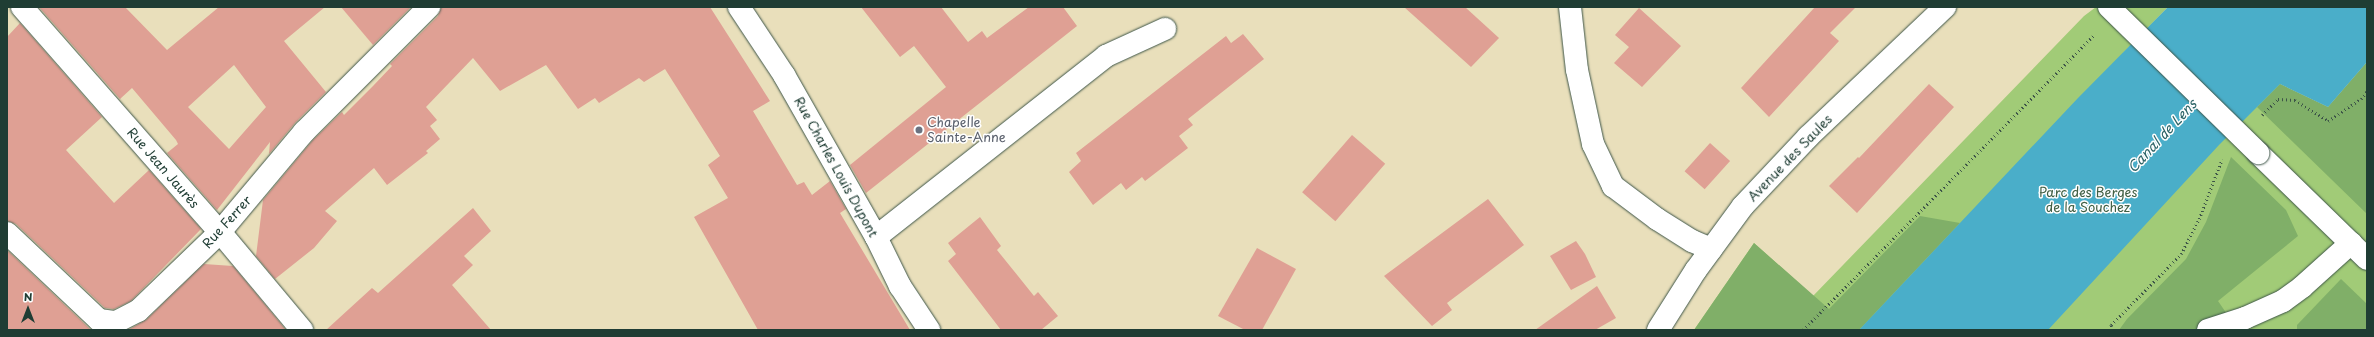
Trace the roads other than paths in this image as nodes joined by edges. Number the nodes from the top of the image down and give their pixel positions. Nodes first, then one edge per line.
1 (22, 7) edge
2 (429, 7) edge
3 (739, 7) edge
4 (1570, 7) edge
5 (1945, 7) edge
6 (2109, 7) edge
7 (1165, 29) dead end
8 (220, 232) junction
9 (7, 233) edge
10 (876, 237) junction
11 (2351, 243) junction
12 (1711, 249) junction
13 (2367, 259) edge
14 (302, 330) edge
15 (929, 330) edge
16 (1658, 330) edge
17 (2208, 330) edge

1 - 8 street, Rue Jean Jaurès
2 - 8 street, Rue Ferrer
3 - 10 street, Rue Charles Louis Dupont
4 - 12 street
5 - 12 street, Avenue des Saules
6 - 11 street, bridge
7 - 10 street
8 - 9 street, Rue Ferrer
8 - 14 street, Rue Jean Jaurès
10 - 15 street, Rue Charles Louis Dupont
11 - 13 street
11 - 17 street
12 - 16 street, Avenue des Saules

